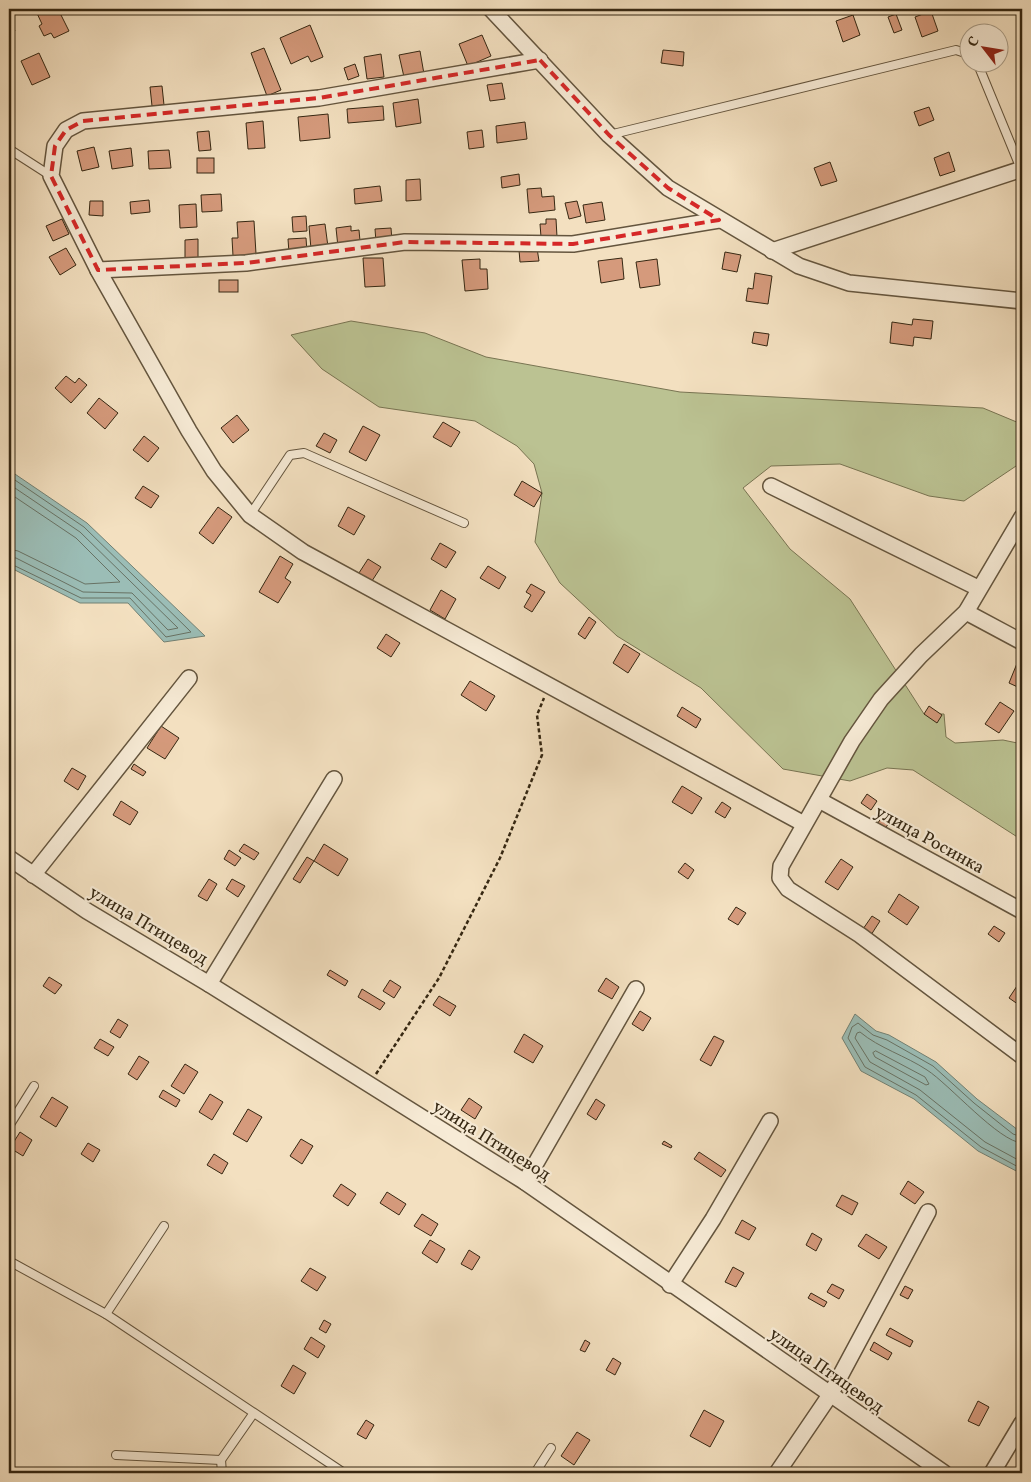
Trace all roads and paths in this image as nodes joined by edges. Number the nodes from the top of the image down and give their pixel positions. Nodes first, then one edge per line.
1 (491, 9) edge
2 (958, 51) edge
3 (540, 60) junction
4 (981, 72) edge
5 (609, 135) junction
6 (9, 148) edge
7 (1022, 169) edge
8 (50, 176) junction
9 (719, 220) junction
10 (772, 251) junction
11 (98, 270) junction
12 (1022, 301) edge
13 (771, 486) dead end
14 (250, 515) junction
15 (1022, 517) edge
16 (464, 523) dead end
17 (978, 588) junction
18 (966, 612) junction
19 (1022, 642) edge
20 (190, 678) dead end
21 (549, 687) junction
22 (334, 779) dead end
23 (819, 800) junction
24 (804, 824) junction
25 (9, 858) edge
26 (33, 874) junction
27 (1022, 911) edge
28 (209, 984) junction
29 (636, 989) dead end
30 (1022, 1056) edge
31 (34, 1086) dead end
32 (369, 1086) junction
33 (770, 1121) dead end
34 (9, 1126) edge
35 (525, 1182) junction
36 (928, 1212) dead end
37 (164, 1226) dead end
38 (9, 1260) edge
39 (670, 1285) junction
40 (106, 1314) junction
41 (830, 1395) junction
42 (253, 1414) junction
43 (1022, 1424) edge
44 (551, 1448) dead end
45 (116, 1455) dead end
46 (221, 1460) junction
47 (222, 1473) edge
48 (344, 1473) edge
49 (534, 1473) edge
50 (777, 1473) edge
51 (944, 1473) edge
52 (992, 1473) edge

1 - 3 street
2 - 5 lane
3 - 5 street
3 - 8 street
4 - 7 lane
5 - 9 street
6 - 8 lane
7 - 10 street
8 - 11 street
9 - 10 street
9 - 11 street
10 - 12 street
11 - 14 street
13 - 17 street
14 - 16 lane
14 - 21 street
15 - 17 street
17 - 18 street
18 - 19 street
18 - 23 street
20 - 26 street
21 - 24 street
21 - 32 path
22 - 28 street
23 - 24 street
23 - 27 street, улица Росинка
24 - 30 street
25 - 26 street, улица Птицевод
26 - 28 street, улица Птицевод
28 - 32 street, улица Птицевод
29 - 35 street
31 - 34 lane
32 - 35 street, улица Птицевод
33 - 39 street
35 - 39 street, улица Птицевод
36 - 41 street
37 - 40 lane
38 - 40 lane
39 - 41 street, улица Птицевод
40 - 42 lane
41 - 50 street
41 - 51 street, улица Птицевод
42 - 46 lane
42 - 48 lane
43 - 52 street
44 - 49 lane
45 - 46 lane
46 - 47 lane

